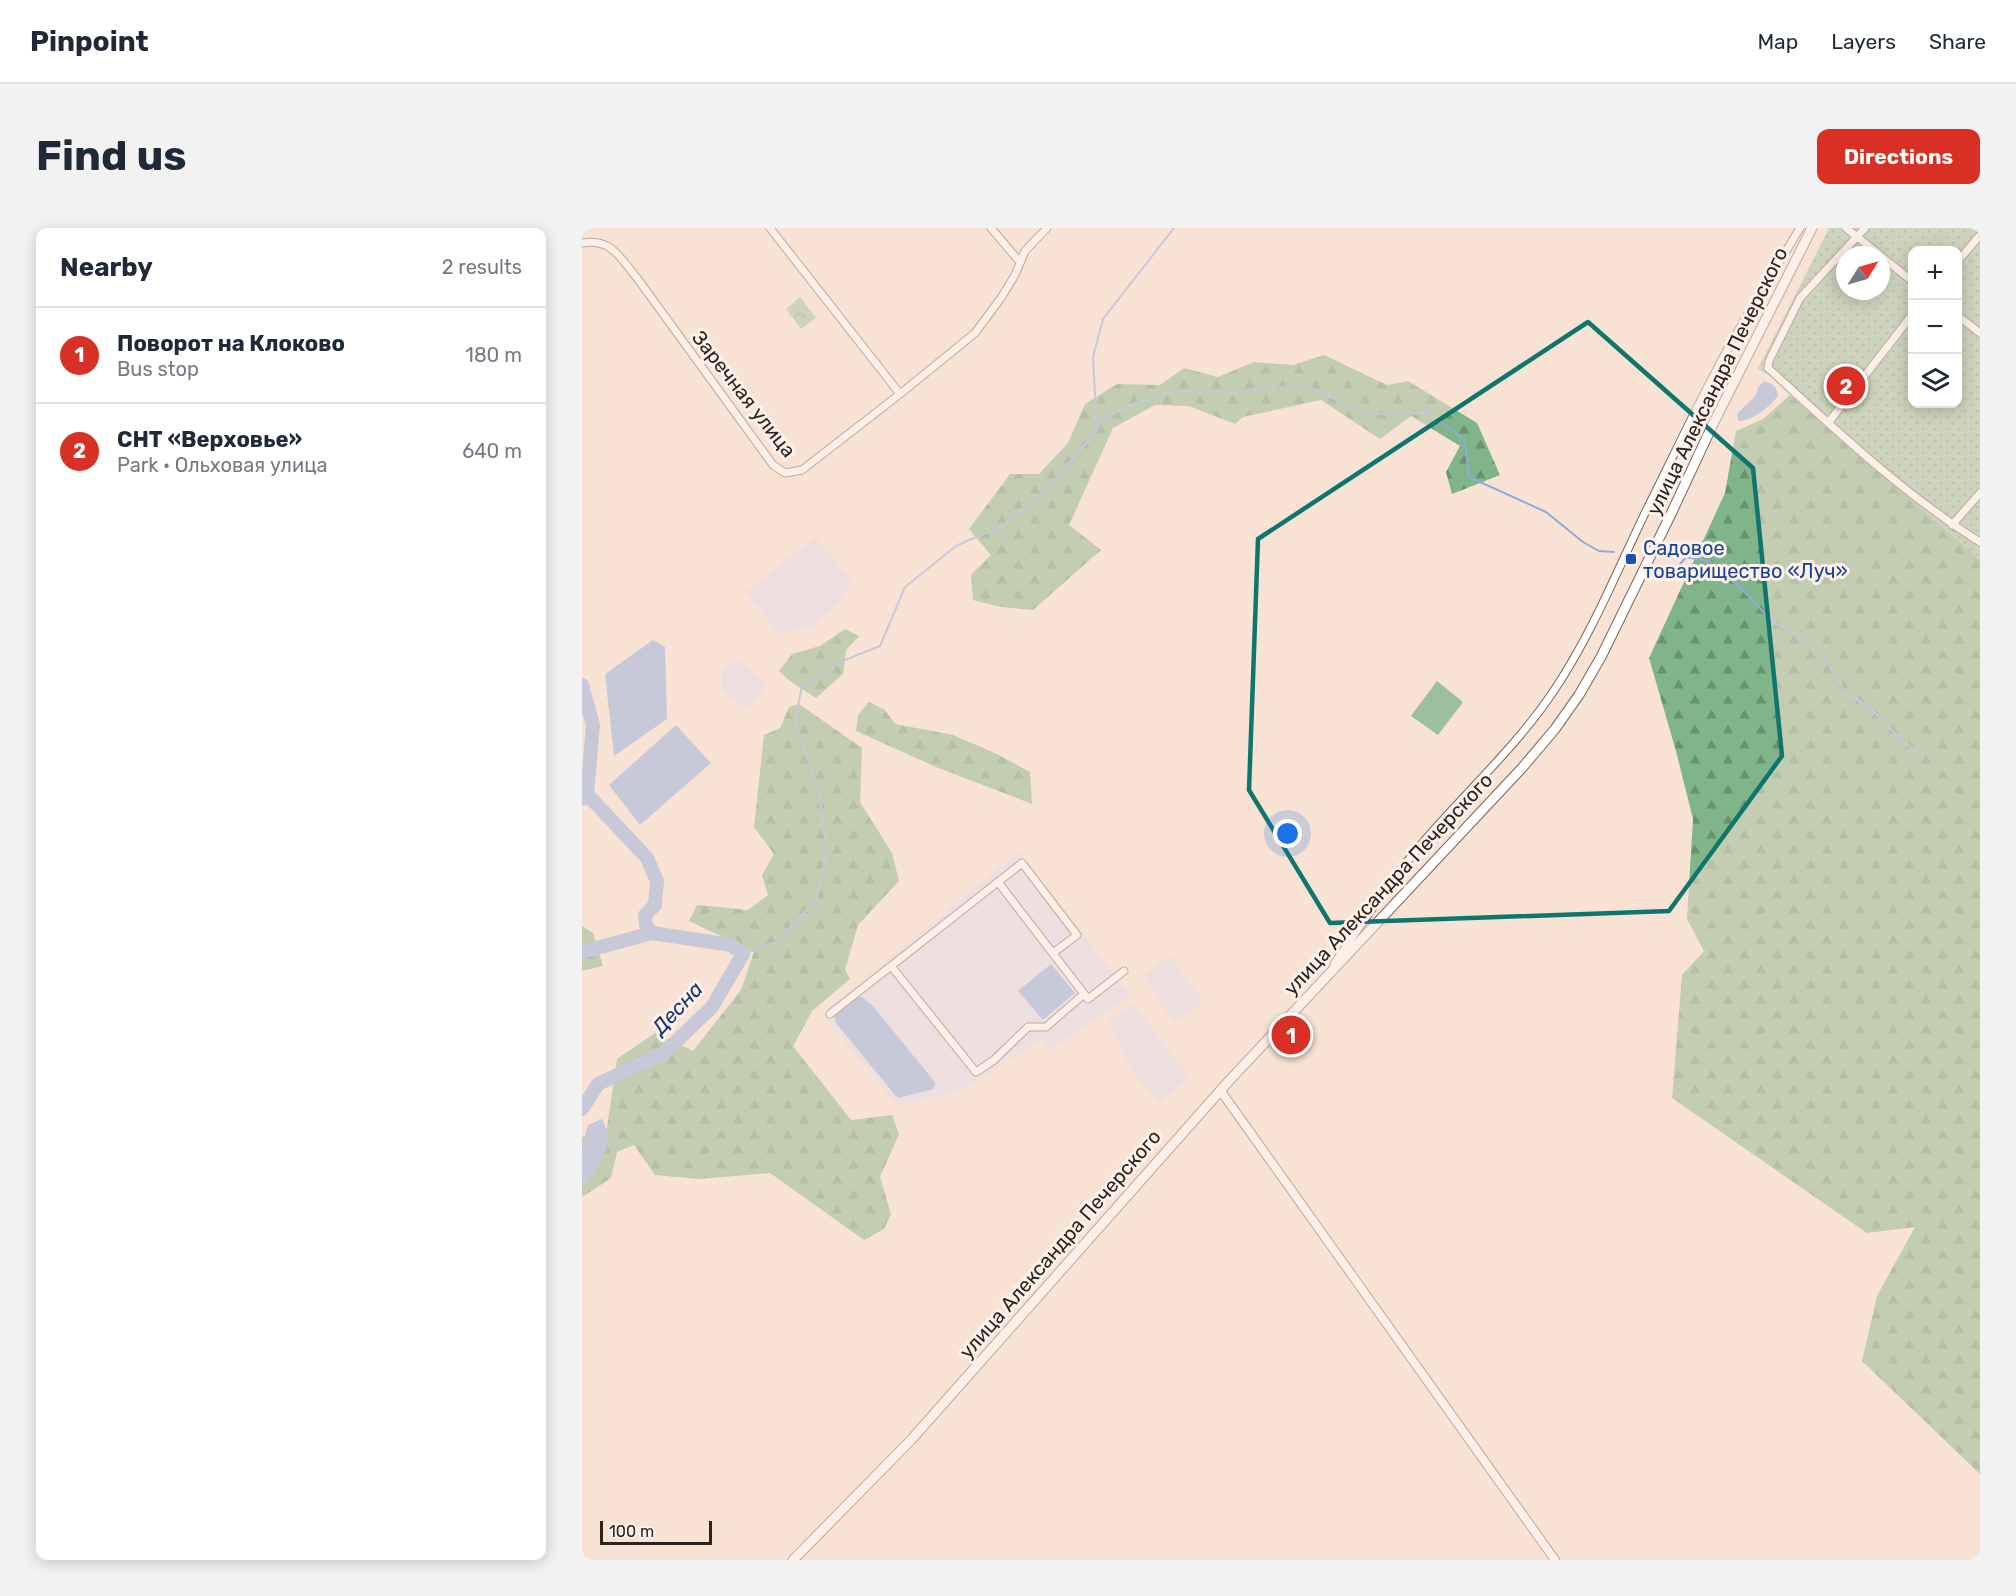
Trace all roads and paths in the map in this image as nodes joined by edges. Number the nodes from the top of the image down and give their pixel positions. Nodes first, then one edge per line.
1 (770, 228) edge
2 (991, 228) edge
3 (1047, 228) edge
4 (1800, 228) edge
5 (1812, 228) edge
6 (1846, 228) edge
7 (1865, 228) edge
8 (1980, 235) edge
9 (1858, 237) junction
10 (582, 243) edge
11 (1870, 246) edge
12 (1962, 256) edge
13 (1019, 261) junction
14 (1890, 263) edge
15 (1908, 278) edge
16 (1962, 319) edge
17 (1908, 320) edge
18 (1980, 333) edge
19 (900, 394) junction
20 (1828, 423) junction
21 (1980, 493) edge
22 (1952, 525) junction
23 (1980, 542) edge
24 (998, 882) junction
25 (1053, 953) junction
26 (891, 966) junction
27 (1124, 971) dead end
28 (1325, 977) junction
29 (1084, 994) junction
30 (830, 1014) dead end
31 (1220, 1090) junction
32 (793, 1560) edge
33 (1556, 1560) edge

1 - 19 street
2 - 13 street
3 - 13 street, Заречная улица
4 - 28 street
5 - 28 main road, улица Александра Печерского
6 - 9 street
7 - 9 street
8 - 12 street
9 - 11 street
9 - 20 street
10 - 19 street, Заречная улица
13 - 19 street, Заречная улица
14 - 15 street
16 - 18 street
17 - 20 street
20 - 22 street
21 - 22 street
22 - 23 street
24 - 25 street
24 - 25 street
24 - 26 street
25 - 29 street
26 - 29 street
26 - 30 street
27 - 29 street
28 - 31 main road, улица Александра Печерского
31 - 32 main road, улица Александра Печерского
31 - 33 street

